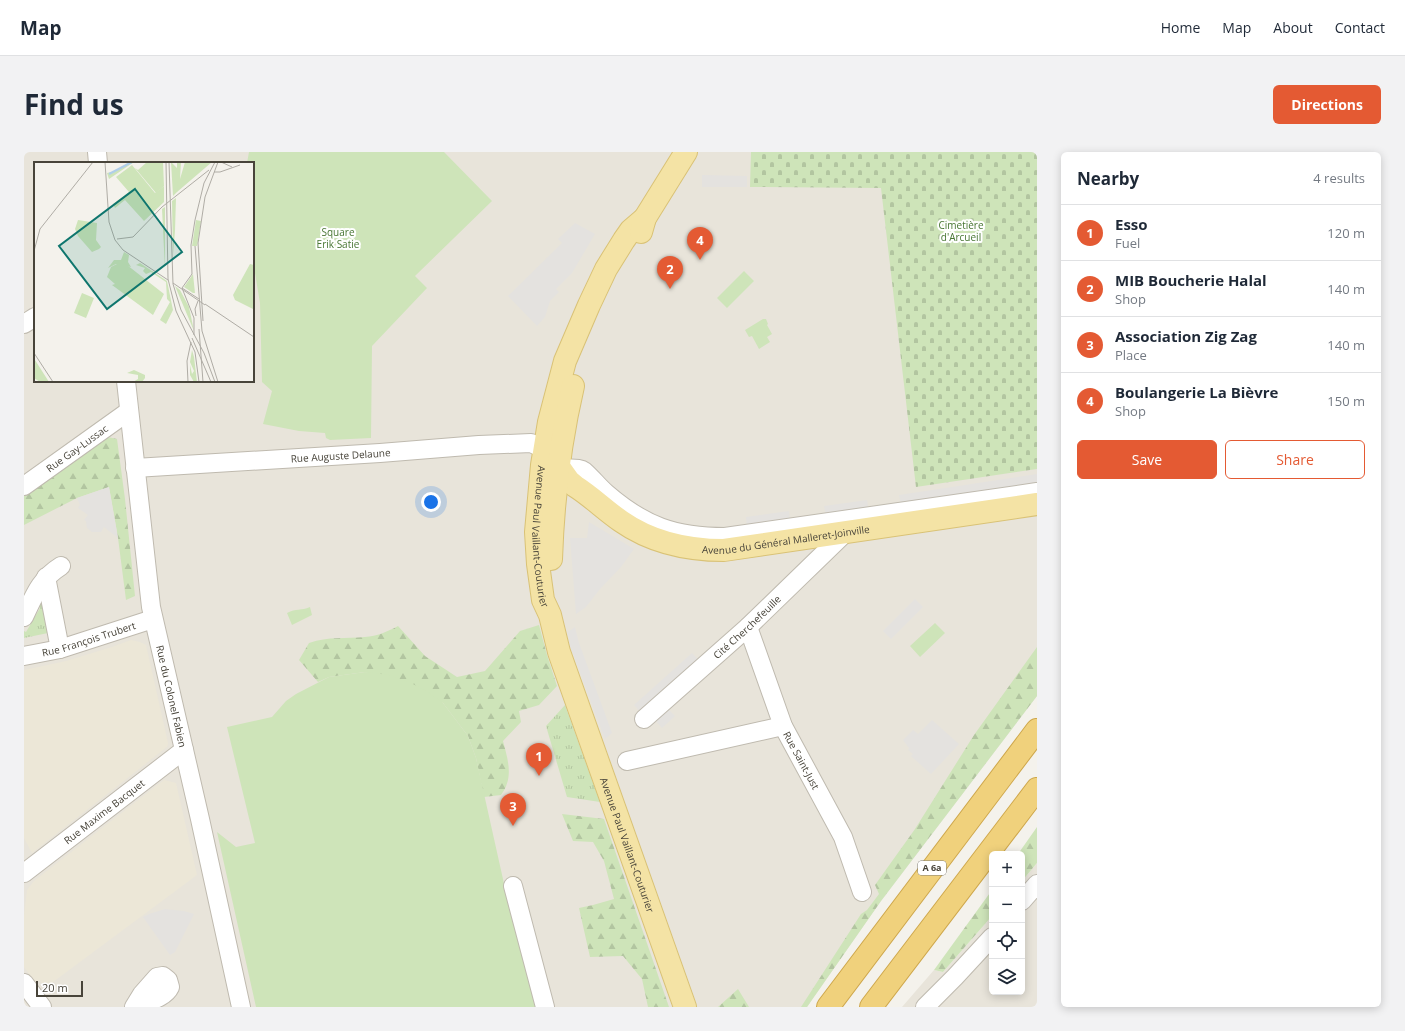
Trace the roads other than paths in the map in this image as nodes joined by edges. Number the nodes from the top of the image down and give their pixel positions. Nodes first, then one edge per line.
1 (97, 152) edge
2 (686, 152) edge
3 (98, 162) edge
4 (645, 218) junction
5 (34, 318) edge
6 (24, 324) edge
7 (126, 382) edge
8 (129, 411) junction
9 (544, 451) junction
10 (559, 467) junction
11 (135, 468) junction
12 (24, 486) edge
13 (1037, 492) edge
14 (1037, 504) edge
15 (846, 532) junction
16 (61, 566) dead end
17 (46, 577) junction
18 (550, 615) junction
19 (24, 617) edge
20 (153, 619) junction
21 (748, 627) junction
22 (60, 648) junction
23 (24, 656) edge
24 (644, 719) dead end
25 (783, 726) junction
26 (1037, 730) edge
27 (184, 750) junction
28 (627, 761) dead end
29 (1037, 789) edge
30 (24, 873) edge
31 (1037, 884) edge
32 (513, 886) dead end
33 (862, 892) dead end
34 (1025, 898) edge
35 (989, 940) edge
36 (24, 984) edge
37 (42, 1007) edge
38 (241, 1007) edge
39 (546, 1007) edge
40 (685, 1007) edge
41 (828, 1007) edge
42 (871, 1007) edge
43 (925, 1007) edge

1 - 3 street
2 - 4 main road, Avenue Paul Vaillant-Couturier
4 - 9 main road, Avenue Paul Vaillant-Couturier
4 - 10 main road, Avenue Paul Vaillant-Couturier
5 - 6 street
7 - 8 street, Rue du Colonel Fabien
8 - 11 street, Rue du Colonel Fabien
8 - 12 street, Rue Gay-Lussac
9 - 10 street, Avenue du Général Malleret-Joinville
9 - 11 street, Rue Auguste Delaune
9 - 18 main road, Avenue Paul Vaillant-Couturier
10 - 13 street, Avenue du Général Malleret-Joinville
10 - 15 main road, Avenue du Général Malleret-Joinville
10 - 18 main road, Avenue Paul Vaillant-Couturier
11 - 20 street, Rue du Colonel Fabien
14 - 15 main road, Avenue du Général Malleret-Joinville
15 - 21 street, Cité Cherchefeuille
16 - 17 street
17 - 19 street
17 - 22 street
18 - 40 main road, Avenue Paul Vaillant-Couturier
20 - 22 street, Rue François Trubert
20 - 27 street, Rue du Colonel Fabien
21 - 24 street, Cité Cherchefeuille
21 - 25 street, Rue Saint-Just
22 - 23 street, Rue François Trubert
25 - 28 street
25 - 33 street, Rue Saint-Just
26 - 41 highway, A 6a
27 - 30 street, Rue Maxime Bacquet
27 - 38 street, Rue du Colonel Fabien
29 - 42 highway
31 - 34 street
32 - 39 street
35 - 43 street
36 - 37 street

